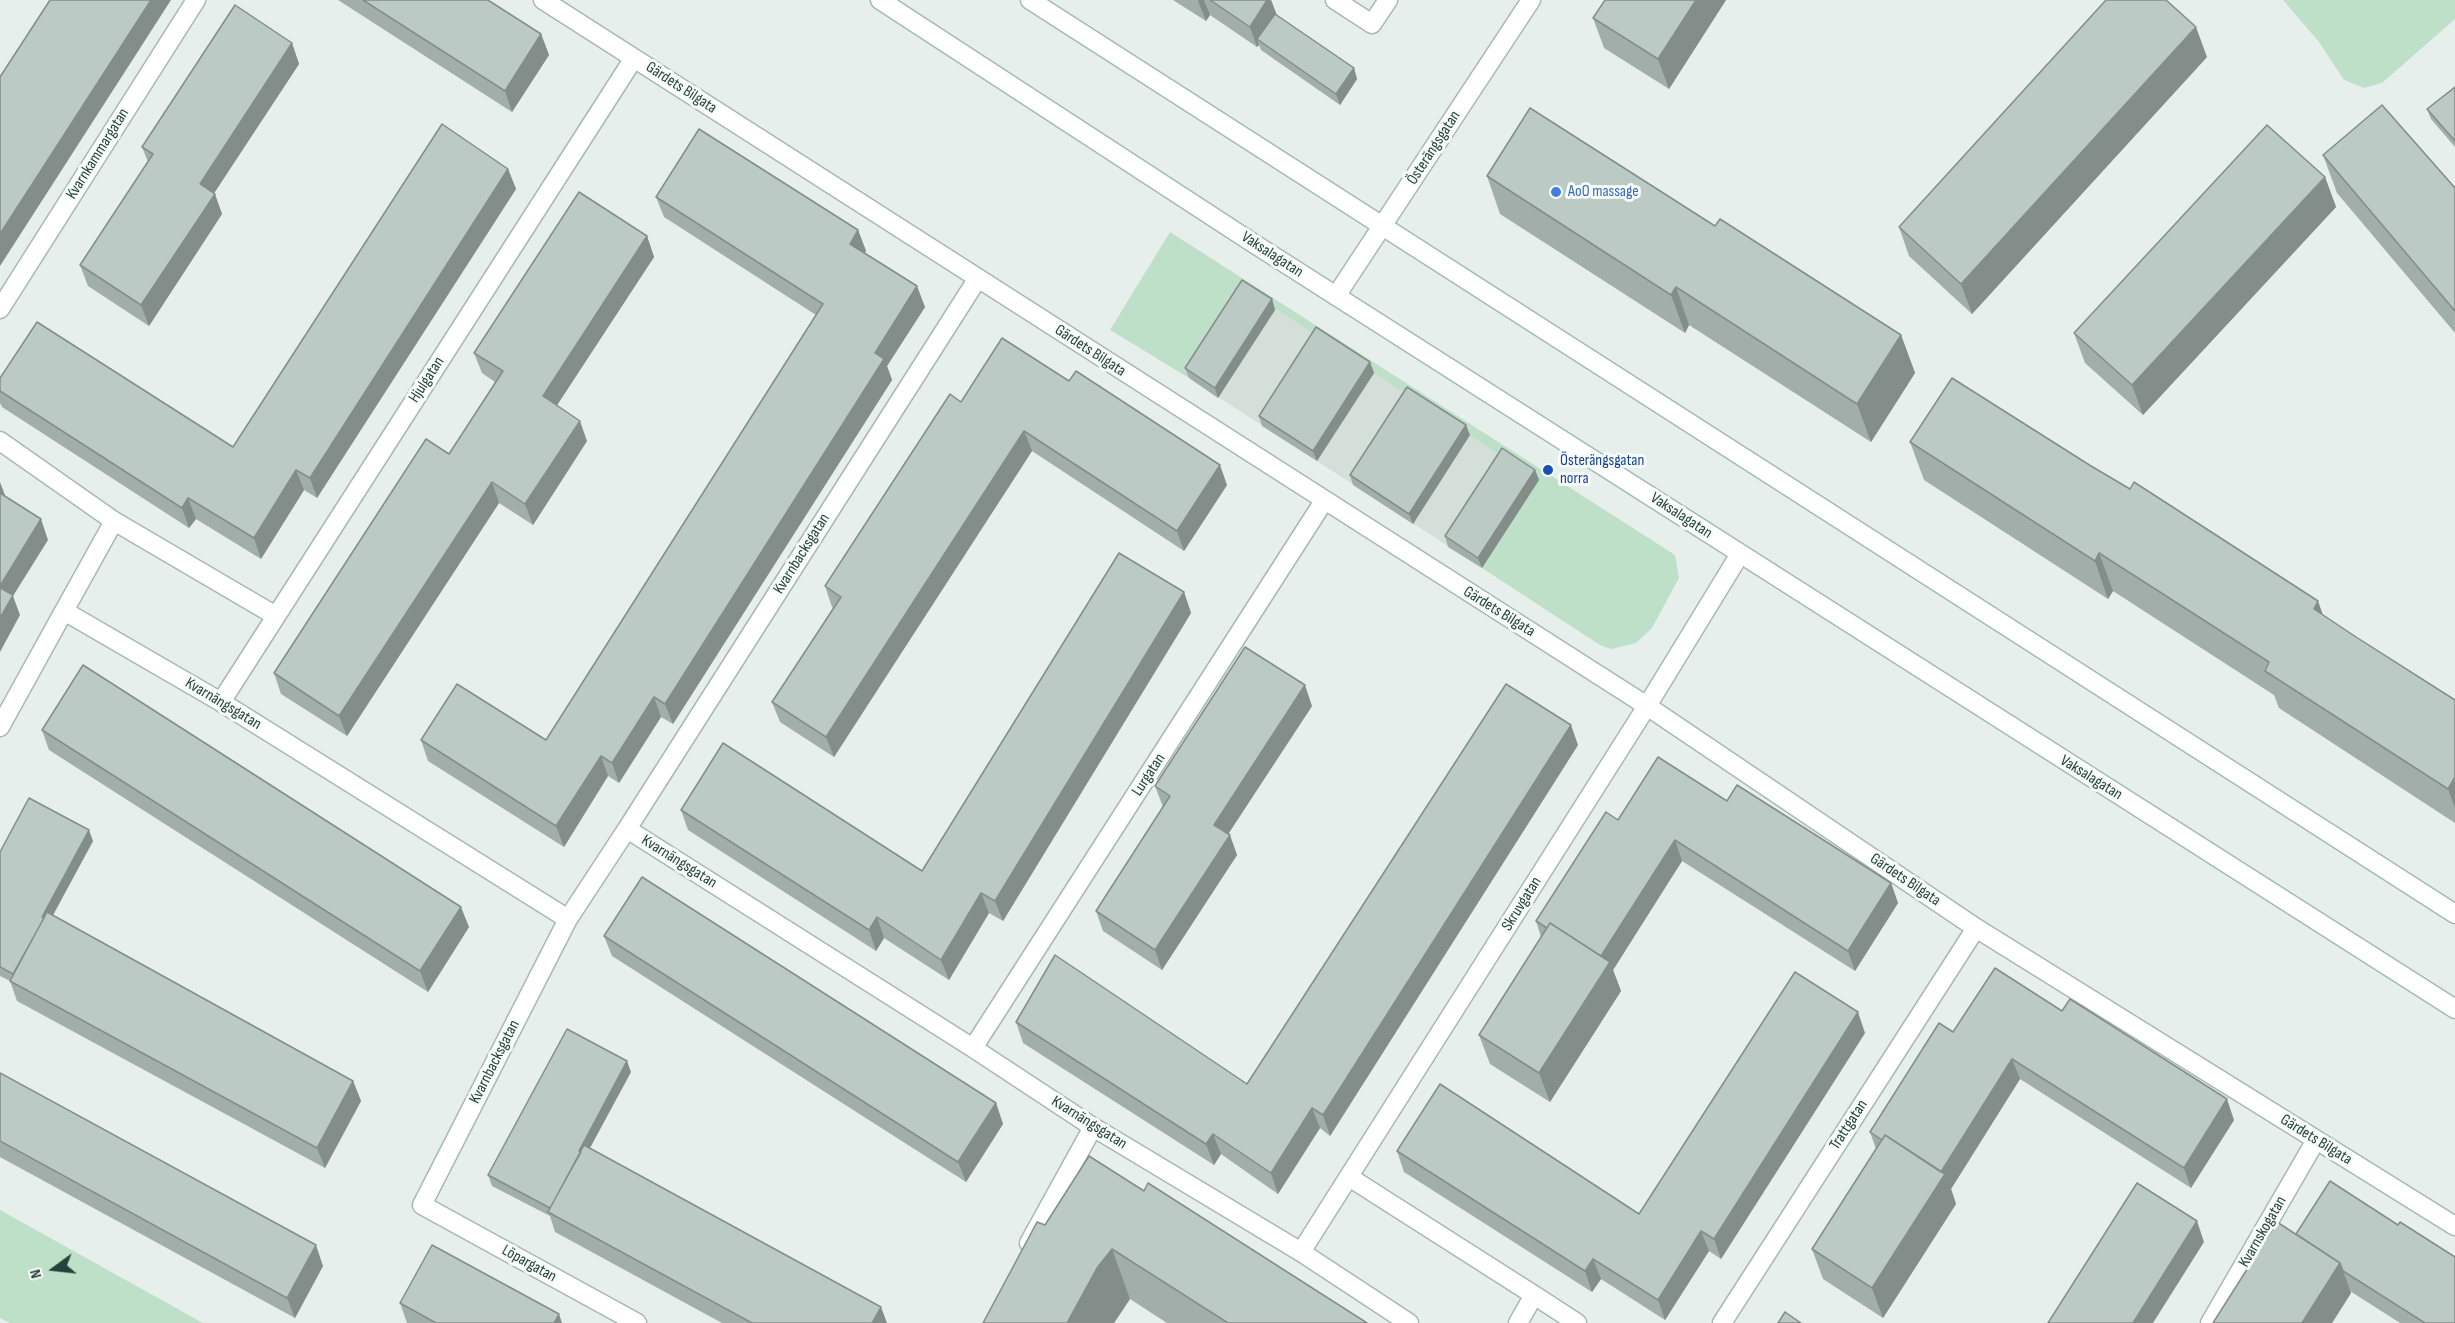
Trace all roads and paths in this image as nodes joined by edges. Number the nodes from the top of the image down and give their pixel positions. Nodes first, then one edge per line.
1 (196, 0) edge
2 (543, 0) edge
3 (880, 0) edge
4 (1030, 0) edge
5 (1335, 0) edge
6 (1389, 0) edge
7 (1531, 0) edge
8 (634, 58) junction
9 (1383, 225) junction
10 (978, 278) junction
11 (1336, 296) junction
12 (0, 309) edge
13 (0, 441) edge
14 (1324, 501) junction
15 (114, 521) junction
16 (1740, 554) junction
17 (64, 611) junction
18 (276, 615) junction
19 (220, 702) junction
20 (1647, 706) junction
21 (0, 728) edge
22 (627, 829) junction
23 (2455, 914) edge
24 (568, 919) junction
25 (1976, 928) junction
26 (2455, 1009) edge
27 (973, 1048) junction
28 (1093, 1126) junction
29 (2316, 1140) junction
30 (1349, 1177) junction
31 (422, 1205) joint
32 (2455, 1226) edge
33 (1301, 1252) junction
34 (1019, 1261) edge
35 (1534, 1295) junction
36 (637, 1323) edge
37 (1409, 1323) edge
38 (1518, 1323) edge
39 (1577, 1323) edge
40 (1722, 1323) edge
41 (2210, 1323) edge

1 - 12 street, Kvarnkammargatan
2 - 8 street, Gärdets Bilgata
3 - 11 street, Vaksalagatan
4 - 9 street
5 - 6 street
7 - 9 street, Österängsgatan
8 - 10 street, Gärdets Bilgata
8 - 18 street, Hjulgatan
9 - 11 street, Österängsgatan
9 - 23 street
10 - 14 street, Gärdets Bilgata
10 - 22 street, Kvarnbacksgatan
11 - 16 street, Vaksalagatan
13 - 15 street
14 - 20 street, Gärdets Bilgata
14 - 27 street, Lurgatan
15 - 17 street
15 - 18 street
16 - 20 street, Skruvgatan
16 - 26 street, Vaksalagatan
17 - 19 street, Kvarnängsgatan
17 - 21 street
18 - 19 street, Hjulgatan
19 - 24 street, Kvarnängsgatan
20 - 25 street, Gärdets Bilgata
20 - 30 street, Skruvgatan
22 - 24 street, Kvarnängsgatan
22 - 27 street, Kvarnängsgatan
24 - 31 street, Kvarnbacksgatan
25 - 29 street, Gärdets Bilgata
25 - 40 street, Trattgatan
27 - 28 street, Kvarnängsgatan
28 - 33 street, Kvarnängsgatan
28 - 34 street
29 - 32 street, Gärdets Bilgata
29 - 41 street, Kvarnskogatan
30 - 33 street, Skruvgatan
30 - 35 street
31 - 36 street, Löpargatan
33 - 37 street, Kvarnängsgatan
35 - 38 street
35 - 39 street

